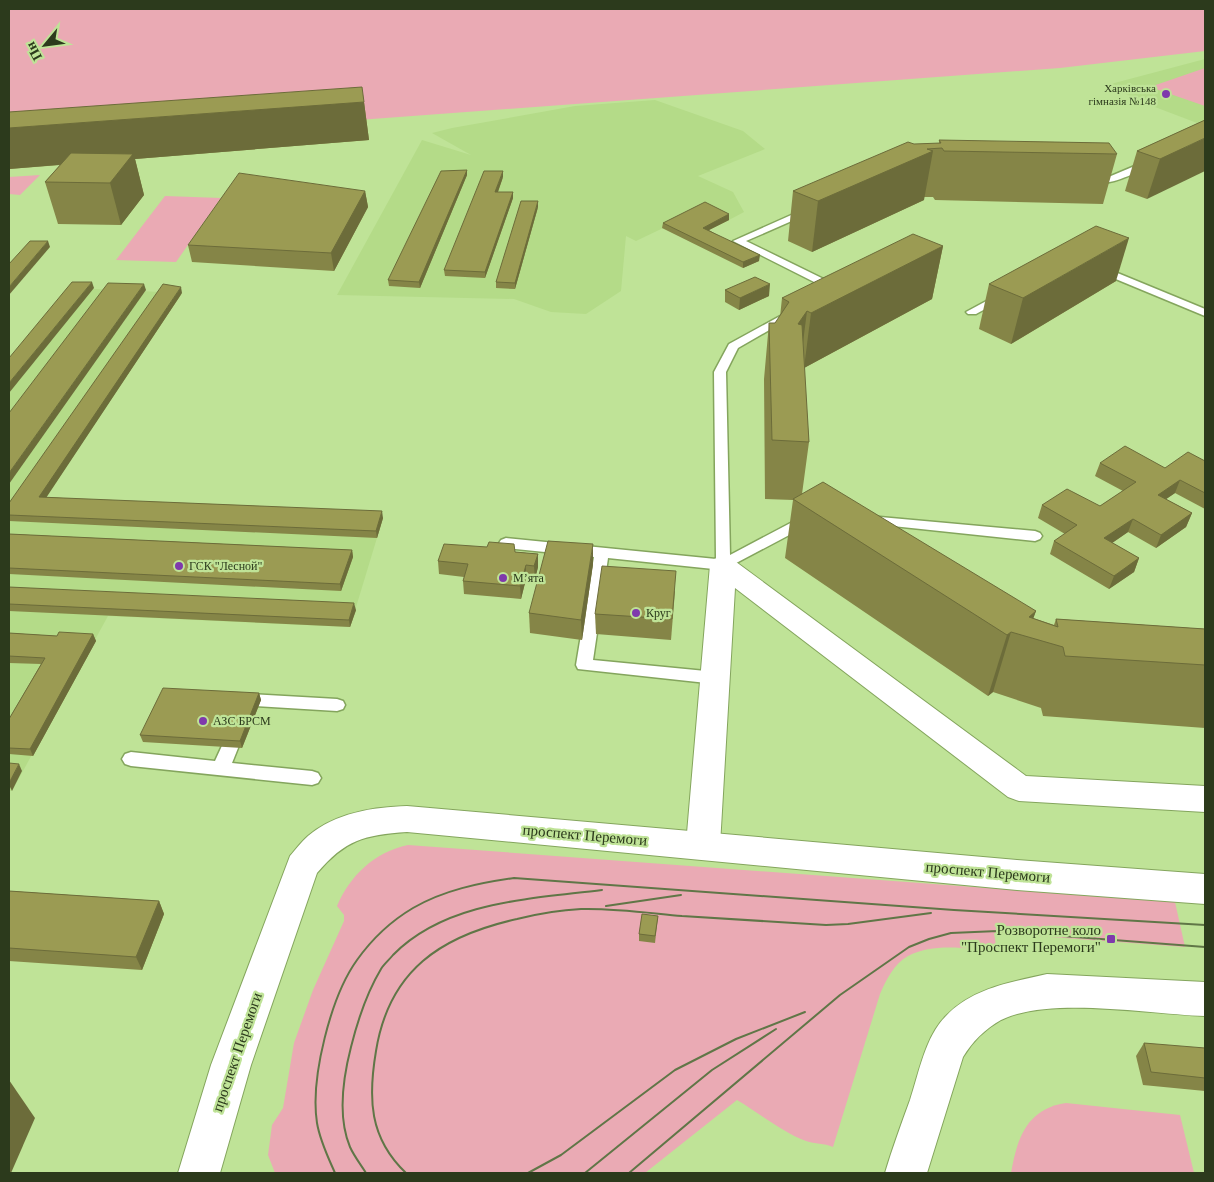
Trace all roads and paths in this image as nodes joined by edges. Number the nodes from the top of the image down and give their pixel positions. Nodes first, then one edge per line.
1 (1154, 160) dead end
2 (1083, 179) edge
3 (818, 207) edge
4 (1090, 264) edge
5 (1014, 289) edge
6 (819, 298) edge
7 (802, 308) edge
8 (972, 312) dead end
9 (1205, 313) edge
10 (818, 515) edge
11 (858, 519) edge
12 (1035, 536) dead end
13 (506, 543) edge
14 (602, 553) junction
15 (723, 565) junction
16 (716, 678) junction
17 (337, 705) dead end
18 (131, 759) dead end
19 (221, 768) junction
20 (312, 778) dead end
21 (1205, 799) edge
22 (703, 845) junction
23 (1205, 889) edge
24 (1205, 999) edge
25 (199, 1173) edge
26 (906, 1173) edge

1 - 2 lane
3 - 6 lane
4 - 9 lane
5 - 8 lane
7 - 15 lane
10 - 15 lane
11 - 12 lane
13 - 14 lane
14 - 15 lane
14 - 16 lane
15 - 16 main road
15 - 21 main road
16 - 22 main road
17 - 19 lane
18 - 19 lane
19 - 20 lane
22 - 23 main road, проспект Перемоги
22 - 25 main road, проспект Перемоги
24 - 26 main road

